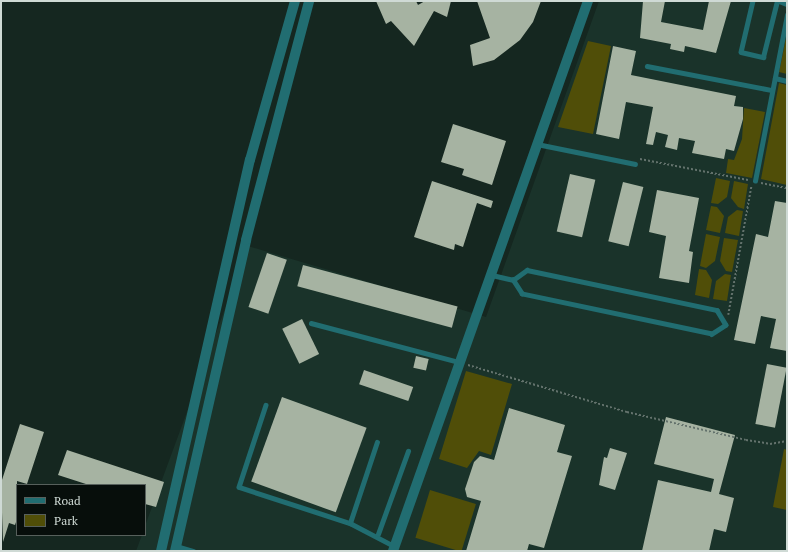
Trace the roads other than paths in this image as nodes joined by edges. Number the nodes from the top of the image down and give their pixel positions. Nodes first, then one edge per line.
1 (295, 1) edge
2 (309, 1) edge
3 (588, 1) edge
4 (753, 1) edge
5 (778, 1) edge
6 (787, 4) edge
7 (787, 15) edge
8 (647, 66) dead end
9 (775, 78) junction
10 (787, 81) edge
11 (772, 90) junction
12 (537, 144) junction
13 (634, 164) dead end
14 (755, 181) road end
15 (490, 275) junction
16 (513, 280) junction
17 (311, 322) dead end
18 (459, 362) junction
19 (266, 406) dead end
20 (377, 442) dead end
21 (408, 451) dead end
22 (350, 523) junction
23 (378, 534) junction
24 (393, 548) edge
25 (176, 549) edge
26 (162, 551) edge
27 (192, 551) edge

1 - 26 street
2 - 25 street
3 - 12 street
4 - 5 lane
5 - 6 lane
7 - 9 lane
8 - 11 lane
9 - 10 lane
9 - 11 lane
11 - 14 lane
12 - 13 lane
12 - 15 street
15 - 16 lane
15 - 18 street
16 - 16 lane
17 - 18 lane
18 - 24 street
19 - 22 lane
20 - 22 lane
21 - 23 lane
22 - 23 lane
23 - 24 lane
25 - 27 lane

